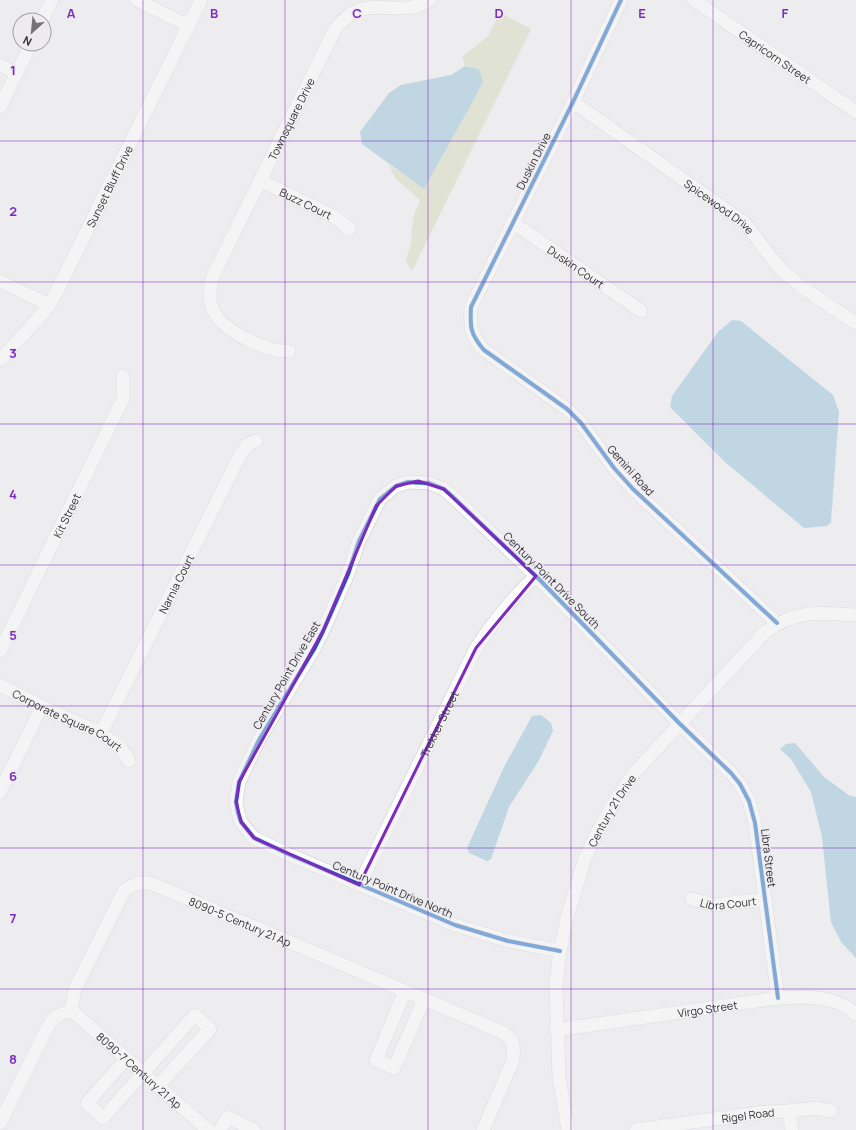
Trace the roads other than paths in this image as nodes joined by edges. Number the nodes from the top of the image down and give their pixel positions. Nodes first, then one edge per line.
1 (52, 0) edge
2 (137, 0) edge
3 (201, 0) edge
4 (430, 0) edge
5 (621, 0) edge
6 (694, 0) edge
7 (46, 12) edge
8 (189, 26) junction
9 (27, 52) edge
10 (0, 65) edge
11 (16, 73) junction
12 (572, 102) junction
13 (0, 107) edge
14 (856, 112) edge
15 (261, 181) junction
16 (512, 222) junction
17 (349, 229) dead end
18 (0, 281) edge
19 (49, 305) junction
20 (641, 311) dead end
21 (856, 323) edge
22 (471, 332) joint
23 (289, 351) dead end
24 (0, 360) edge
25 (123, 376) dead end
26 (256, 441) dead end
27 (396, 486) joint
28 (536, 576) junction
29 (856, 615) edge
30 (777, 623) junction
31 (0, 651) edge
32 (0, 685) edge
33 (42, 706) junction
34 (679, 723) junction
35 (101, 733) junction
36 (128, 761) dead end
37 (0, 792) edge
38 (238, 813) joint
39 (360, 885) junction
40 (692, 899) dead end
41 (765, 899) junction
42 (560, 952) junction
43 (405, 991) junction
44 (778, 998) junction
45 (424, 999) junction
46 (71, 1010) junction
47 (856, 1014) edge
48 (556, 1030) junction
49 (127, 1058) junction
50 (143, 1072) junction
51 (158, 1086) junction
52 (789, 1111) junction
53 (830, 1111) dead end
54 (0, 1122) edge
55 (208, 1130) edge
56 (220, 1130) edge
57 (254, 1130) edge
58 (483, 1130) edge
59 (568, 1130) edge
60 (636, 1130) edge
61 (792, 1130) edge

1 - 7 street
2 - 8 street
3 - 8 street, Sunset Bluff Drive
4 - 15 street, Townsquare Drive
5 - 12 street, Duskin Drive
6 - 14 street, Capricorn Street
8 - 19 street, Sunset Bluff Drive
9 - 11 street
10 - 11 street
11 - 13 street
12 - 16 street, Duskin Drive
12 - 21 street, Spicewood Drive
15 - 17 street, Buzz Court
15 - 23 street, Townsquare Drive
16 - 20 street, Duskin Court
16 - 22 street, Duskin Drive
18 - 19 street
19 - 24 street, Sunset Bluff Drive
22 - 30 street, Gemini Road
25 - 31 street, Kit Street
26 - 35 street, Narnia Court
27 - 28 street, Century Point Drive South
27 - 38 street, Century Point Drive East
28 - 34 street, Century Point Drive South
28 - 39 street, Trekker Street
29 - 30 street, Century 21 Drive
30 - 34 street, Century 21 Drive
32 - 33 street, Corporate Square Court
33 - 35 street, Corporate Square Court
33 - 37 street
34 - 41 street, Libra Street
34 - 42 street, Century 21 Drive
35 - 36 street, Corporate Square Court
38 - 39 street, Century Point Drive North
39 - 42 street, Century Point Drive North
40 - 41 street, Libra Court
41 - 44 street, Libra Street
42 - 48 street, Century 21 Drive
43 - 45 street, 8090-5 Century 21 Ap
43 - 45 street
43 - 46 street, 8090-5 Century 21 Ap
44 - 47 street, Virgo Street
44 - 48 street, Virgo Street
45 - 58 street, 8090-5 Century 21 Ap
46 - 49 street, 8090-7 Century 21 Ap
46 - 54 street
48 - 59 street, Century 21 Drive
49 - 50 street, 8090-7 Century 21 Ap
49 - 50 street
50 - 51 street, 8090-7 Century 21 Ap
50 - 51 street
51 - 55 street, 8090-7 Century 21 Ap
52 - 53 street, Rigel Road
52 - 60 street, Rigel Road
52 - 61 street
56 - 57 street

